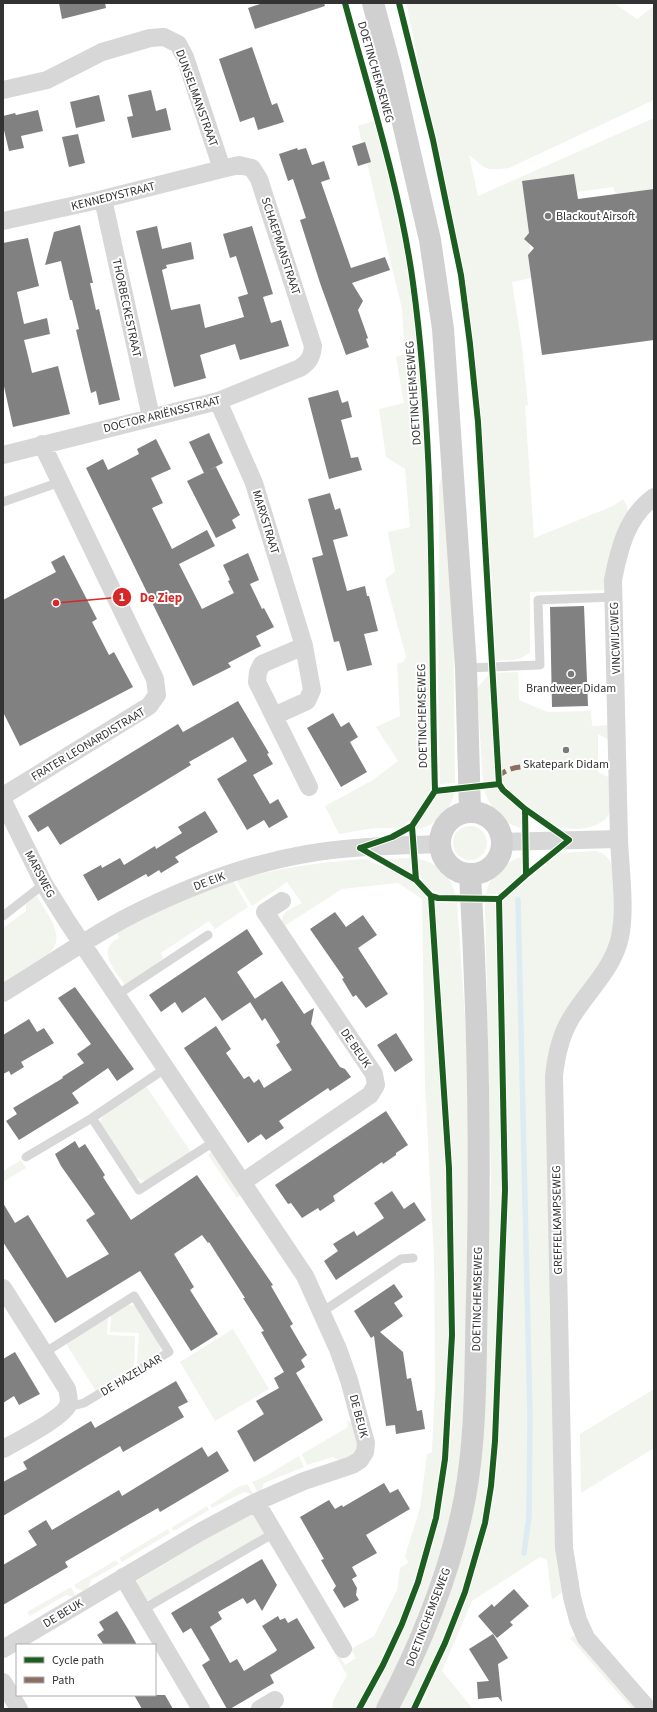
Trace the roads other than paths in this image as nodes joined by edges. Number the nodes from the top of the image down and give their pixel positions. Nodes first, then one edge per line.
1 (373, 3) edge
2 (3, 90) edge
3 (222, 169) junction
4 (103, 199) junction
5 (3, 221) edge
6 (312, 355) joint
7 (218, 401) junction
8 (151, 417) junction
9 (42, 444) junction
10 (3, 455) edge
11 (60, 482) junction
12 (654, 497) edge
13 (3, 502) edge
14 (614, 597) junction
15 (304, 646) junction
16 (466, 668) junction
17 (274, 716) junction
18 (309, 787) dead end
19 (3, 796) edge
20 (3, 801) edge
21 (470, 811) junction
22 (619, 839) junction
23 (502, 842) junction
24 (440, 844) junction
25 (470, 874) junction
26 (44, 884) junction
27 (282, 901) dead end
28 (3, 916) edge
29 (208, 935) dead end
30 (82, 944) junction
31 (3, 994) edge
32 (117, 995) junction
33 (166, 1068) junction
34 (92, 1118) junction
35 (215, 1141) junction
36 (26, 1157) dead end
37 (243, 1182) junction
38 (413, 1258) dead end
39 (3, 1288) edge
40 (322, 1312) junction
41 (44, 1353) junction
42 (68, 1404) junction
43 (3, 1449) edge
44 (256, 1502) junction
45 (274, 1533) junction
46 (123, 1577) junction
47 (142, 1610) junction
48 (3, 1648) edge
49 (343, 1649) dead end
50 (5, 1688) edge
51 (19, 1709) edge
52 (201, 1709) edge
53 (387, 1709) edge
54 (648, 1709) edge

1 - 16 main road, DOETINCHEMSEWEG
2 - 3 street, DUNSELMANSTRAAT
3 - 4 street, KENNEDYSTRAAT
3 - 6 street, SCHAEPMANSTRAAT
4 - 5 street, KENNEDYSTRAAT
4 - 8 street, THORBECKESTRAAT
6 - 7 street, DOCTOR ARIËNSSTRAAT
7 - 8 street, DOCTOR ARIËNSSTRAAT
7 - 15 street, MARXSTRAAT
8 - 9 street, DOCTOR ARIËNSSTRAAT
9 - 10 street, DOCTOR ARIËNSSTRAAT
9 - 11 street, FRATER LEONARDISTRAAT
11 - 13 lane
11 - 19 street, FRATER LEONARDISTRAAT
12 - 14 street, VINCWIJCWEG
14 - 16 lane
14 - 22 street, VINCWIJCWEG
15 - 17 street, MARXSTRAAT
15 - 17 street
16 - 21 main road, DOETINCHEMSEWEG
17 - 18 street
20 - 26 street, MARSWEG
21 - 23 main road
21 - 24 main road
22 - 23 street
22 - 54 street, GREFFELKAMPSEWEG
23 - 25 main road
24 - 25 main road
24 - 30 street, DE EIK
25 - 53 main road, DOETINCHEMSEWEG
26 - 28 lane
26 - 30 street, MARSWEG
27 - 37 street, DE BEUK
29 - 32 lane
30 - 31 street, DE EIK
30 - 32 street, DE BEUK
32 - 33 street, DE BEUK
33 - 34 lane
33 - 35 street, DE BEUK
34 - 35 lane
34 - 36 lane
35 - 37 street, DE BEUK
37 - 40 street, DE BEUK
38 - 40 lane
39 - 41 street
40 - 44 street, DE BEUK
41 - 42 street
41 - 42 lane, DE HAZELAAR
42 - 43 street
44 - 45 street
44 - 46 street, DE BEUK
45 - 47 lane
45 - 49 street
46 - 47 street
46 - 48 street, DE BEUK
47 - 52 street
50 - 51 street

